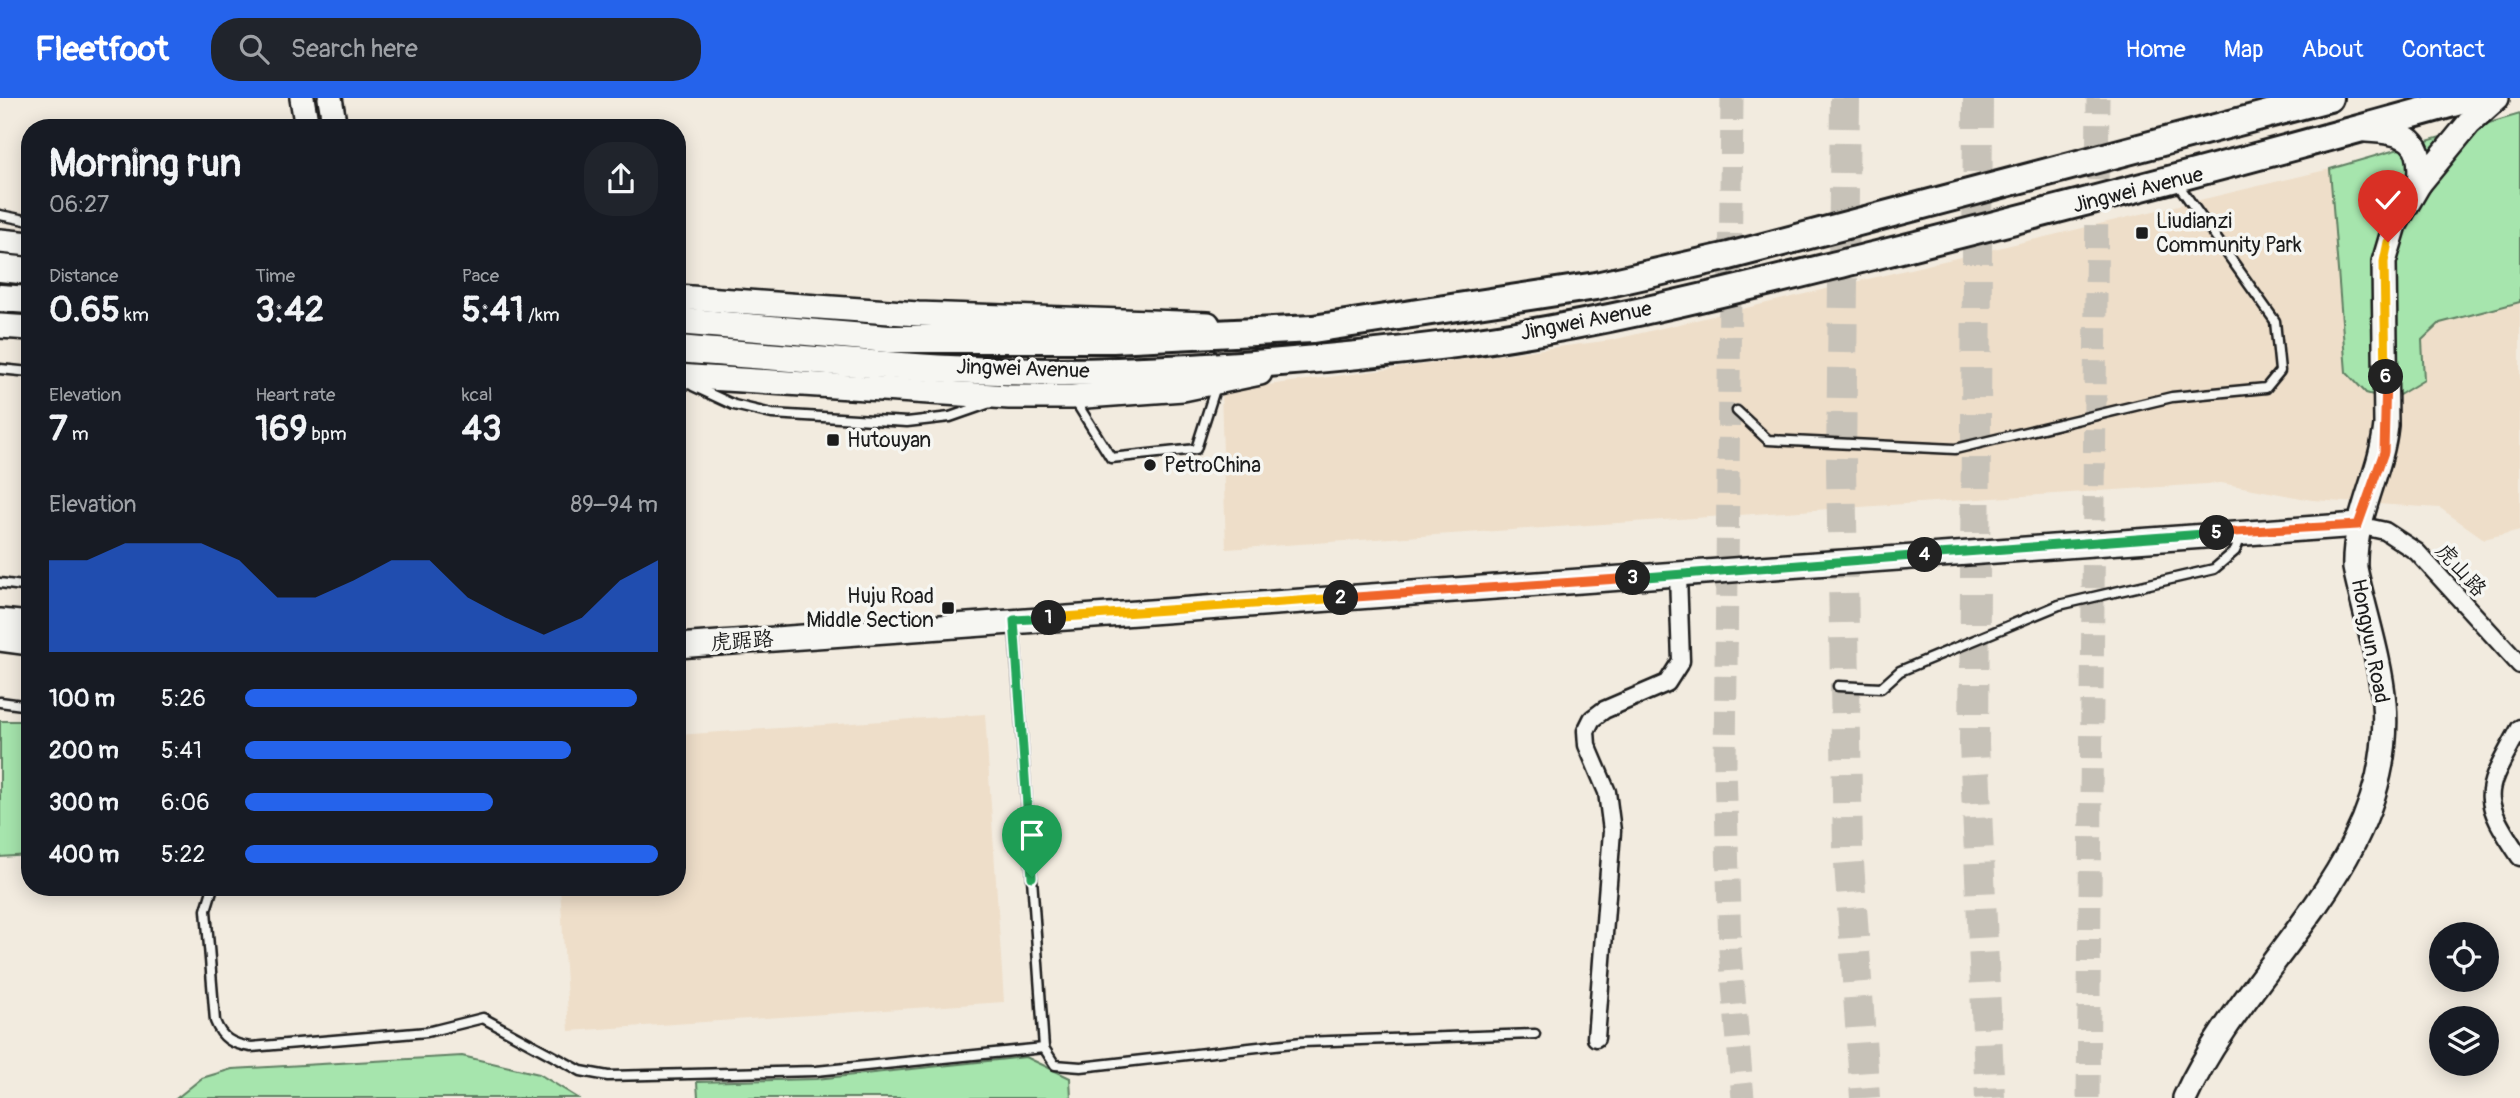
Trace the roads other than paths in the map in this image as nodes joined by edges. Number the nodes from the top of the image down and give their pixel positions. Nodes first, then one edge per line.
1 (302, 98) edge
2 (330, 98) edge
3 (2329, 98) edge
4 (2472, 98) edge
5 (2497, 98) edge
6 (306, 119) edge
7 (334, 119) edge
8 (2360, 129) junction
9 (2175, 181) junction
10 (2419, 184) junction
11 (0, 215) edge
12 (21, 219) edge
13 (0, 241) edge
14 (21, 243) edge
15 (0, 268) edge
16 (21, 270) edge
17 (0, 298) edge
18 (21, 299) edge
19 (686, 299) edge
20 (686, 322) edge
21 (0, 326) edge
22 (21, 327) edge
23 (1313, 329) junction
24 (686, 350) edge
25 (1341, 356) junction
26 (0, 369) edge
27 (21, 371) edge
28 (686, 378) edge
29 (686, 381) edge
30 (1218, 382) junction
31 (1009, 397) junction
32 (1072, 397) junction
33 (1737, 411) dead end
34 (2358, 525) junction
35 (2243, 531) junction
36 (1678, 575) junction
37 (0, 583) edge
38 (21, 586) edge
39 (1014, 620) junction
40 (0, 621) edge
41 (21, 623) edge
42 (0, 639) edge
43 (21, 642) edge
44 (686, 645) edge
45 (2520, 665) edge
46 (1838, 686) dead end
47 (0, 702) edge
48 (21, 705) edge
49 (2520, 728) edge
50 (2520, 857) edge
51 (210, 896) edge
52 (1535, 1034) dead end
53 (1596, 1038) dead end
54 (1044, 1048) junction
55 (2185, 1098) edge

1 - 6 street
2 - 7 street
3 - 23 main road, Jingwei Avenue
4 - 8 main road, Jingwei Avenue
5 - 10 street, Hongyun Road
8 - 9 main road, Jingwei Avenue
8 - 10 street
9 - 25 main road, Jingwei Avenue
9 - 33 lane
10 - 34 street, Hongyun Road
11 - 12 lane
13 - 14 street
15 - 16 main road
17 - 18 main road
19 - 23 street
20 - 23 main road, Jingwei Avenue
21 - 22 street
24 - 25 main road, Jingwei Avenue
25 - 30 street
26 - 27 lane
28 - 31 street
29 - 31 lane
30 - 32 street
30 - 32 lane
31 - 32 street
34 - 35 street, 虎踞路
34 - 45 street, 虎山路
34 - 55 street, Hongyun Road
35 - 36 street, 虎踞路
35 - 46 lane
36 - 39 street, 虎踞路
36 - 53 street
37 - 38 lane
39 - 44 street, 虎踞路
39 - 54 lane
40 - 41 street
42 - 43 street
47 - 48 lane
49 - 50 street
51 - 54 lane
52 - 54 lane

